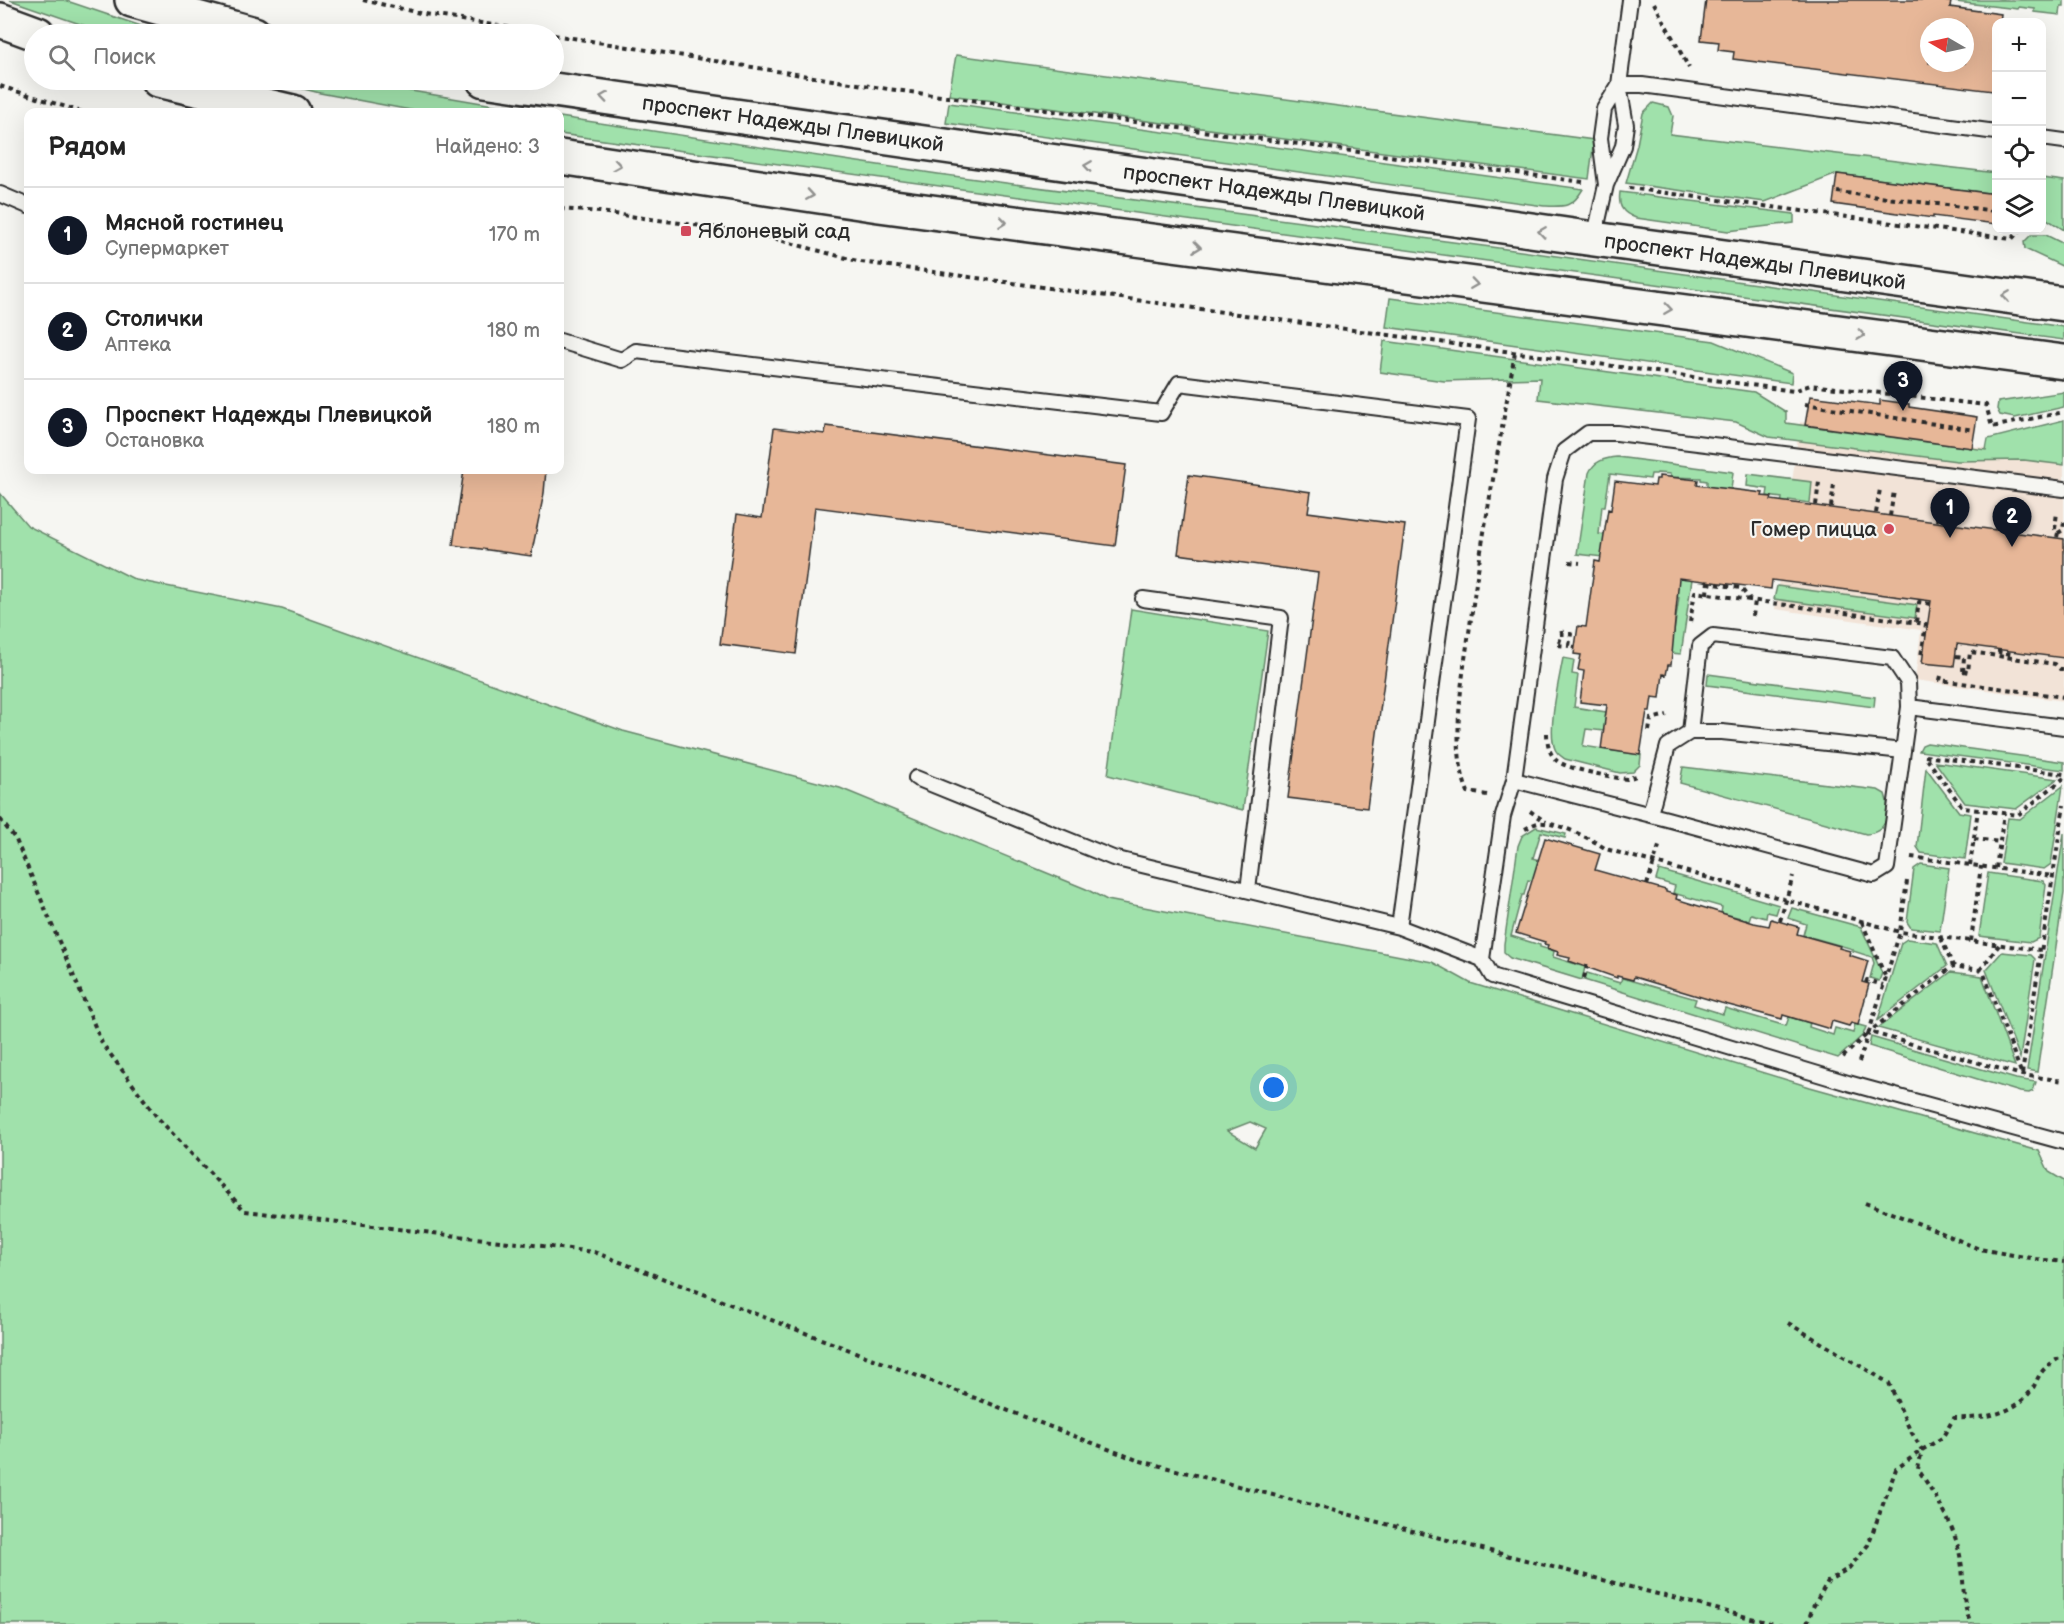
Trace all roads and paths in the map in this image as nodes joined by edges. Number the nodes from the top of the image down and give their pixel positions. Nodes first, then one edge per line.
1 (132, 0) edge
2 (363, 0) edge
3 (1630, 0) edge
4 (1654, 2) dead end
5 (0, 20) edge
6 (218, 24) edge
7 (485, 24) edge
8 (24, 29) edge
9 (564, 37) edge
10 (1694, 76) dead end
11 (1619, 85) junction
12 (0, 86) edge
13 (200, 90) edge
14 (554, 90) edge
15 (69, 108) edge
16 (276, 108) edge
17 (1992, 131) edge
18 (2046, 139) edge
19 (2064, 141) edge
20 (564, 157) edge
21 (1606, 185) junction
22 (1837, 192) dead end
23 (0, 194) edge
24 (24, 204) edge
25 (564, 209) edge
26 (1992, 211) edge
27 (2016, 234) edge
28 (1594, 239) junction
29 (2064, 304) edge
30 (564, 341) edge
31 (1515, 352) junction
32 (2064, 362) edge
33 (1805, 404) dead end
34 (2064, 412) edge
35 (1974, 430) dead end
36 (1820, 478) dead end
37 (1834, 479) dead end
38 (1874, 484) dead end
39 (1880, 488) junction
40 (1902, 488) dead end
41 (2064, 489) edge
42 (1894, 490) junction
43 (1941, 493) dead end
44 (1956, 494) dead end
45 (1996, 500) dead end
46 (2024, 504) dead end
47 (1816, 505) dead end
48 (1831, 507) dead end
49 (2064, 509) edge
50 (1876, 513) dead end
51 (1998, 514) dead end
52 (1890, 516) dead end
53 (2015, 516) dead end
54 (1937, 521) dead end
55 (2006, 522) dead end
56 (2064, 522) edge
57 (1952, 523) dead end
58 (2013, 532) dead end
59 (1571, 552) dead end
60 (1569, 562) junction
61 (1580, 563) dead end
62 (1568, 572) dead end
63 (1707, 594) dead end
64 (1143, 599) dead end
65 (1931, 604) dead end
66 (1916, 622) junction
67 (1560, 624) dead end
68 (1558, 645) junction
69 (1569, 646) dead end
70 (1999, 650) dead end
71 (2012, 654) dead end
72 (1556, 656) dead end
73 (1956, 656) dead end
74 (1920, 665) dead end
75 (2064, 669) edge
76 (1929, 679) dead end
77 (2064, 697) edge
78 (1909, 707) junction
79 (1674, 712) dead end
80 (2064, 727) edge
81 (1547, 729) dead end
82 (1649, 731) dead end
83 (1689, 732) junction
84 (1903, 751) junction
85 (1919, 755) dead end
86 (1925, 756) junction
87 (1923, 763) dead end
88 (1641, 774) dead end
89 (2064, 776) edge
90 (916, 778) dead end
91 (1514, 780) junction
92 (1510, 794) junction
93 (2064, 805) edge
94 (1978, 810) junction
95 (2004, 813) junction
96 (1650, 814) junction
97 (0, 819) edge
98 (1522, 831) dead end
99 (1974, 839) junction
100 (1661, 841) dead end
101 (2000, 842) junction
102 (1911, 846) dead end
103 (1654, 863) junction
104 (1970, 865) junction
105 (1982, 867) junction
106 (1996, 868) junction
107 (1793, 876) dead end
108 (2054, 876) junction
109 (1907, 879) dead end
110 (1647, 885) dead end
111 (1248, 890) junction
112 (1786, 901) junction
113 (1780, 921) dead end
114 (1862, 922) junction
115 (1399, 927) junction
116 (1900, 932) junction
117 (1941, 937) junction
118 (1971, 941) junction
119 (1999, 945) junction
120 (2041, 950) junction
121 (1482, 959) junction
122 (1953, 966) junction
123 (1592, 968) dead end
124 (1980, 970) junction
125 (1886, 977) junction
126 (1582, 983) dead end
127 (1866, 983) dead end
128 (1883, 985) junction
129 (1869, 1032) junction
130 (1846, 1064) dead end
131 (1855, 1066) dead end
132 (2022, 1075) junction
133 (2064, 1081) edge
134 (2064, 1142) edge
135 (1865, 1203) dead end
136 (2064, 1262) edge
137 (1788, 1323) dead end
138 (2064, 1356) edge
139 (1922, 1450) junction
140 (1774, 1624) edge
141 (1807, 1624) edge
142 (1971, 1624) edge

1 - 6 main road
2 - 7 path
3 - 11 lane
4 - 10 path
5 - 8 main road
9 - 21 path
11 - 17 lane
11 - 21 lane
11 - 21 lane
12 - 15 path
13 - 16 main road
28 -> 14 main road, проспект Надежды Плевицкой
18 - 19 lane
20 -> 32 main road
21 - 27 path
21 - 28 lane
22 - 26 path
23 - 24 lane
25 - 31 path
29 -> 28 main road, проспект Надежды Плевицкой
30 - 115 lane
31 - 34 path
31 - 92 path
33 - 35 path
36 - 47 path
37 - 48 path
38 - 39 path
39 - 42 path
39 - 50 path
40 - 42 path
41 - 91 lane
42 - 52 path
43 - 54 path
44 - 57 path
45 - 46 path
49 - 56 path
51 - 55 path
53 - 58 path
59 - 60 path
60 - 61 path
60 - 62 path
63 - 66 path
64 - 111 lane
65 - 66 path
66 - 74 path
67 - 68 path
68 - 69 path
68 - 72 path
70 - 71 path
73 - 75 path
76 - 77 path
78 - 80 lane
78 - 83 lane
78 - 84 lane
79 - 82 path
81 - 88 path
83 - 84 lane
83 - 96 lane
84 - 96 lane
85 - 86 path
86 - 87 path
86 - 89 path
86 - 94 path
89 - 95 path
90 - 111 lane
91 - 92 lane
91 - 96 lane
92 - 121 lane
93 - 108 path
94 - 95 path
94 - 99 path
95 - 101 path
97 - 140 path
98 - 103 path
99 - 101 path
99 - 104 path
100 - 103 path
101 - 106 path
102 - 104 path
103 - 110 path
103 - 112 path
104 - 105 path
105 - 106 path
105 - 118 path
106 - 108 path
107 - 112 path
108 - 120 path
109 - 116 path
111 - 115 lane
112 - 113 path
112 - 114 path
114 - 116 path
114 - 125 path
115 - 121 lane
116 - 117 path
116 - 125 path
117 - 118 path
117 - 122 path
118 - 119 path
119 - 120 path
119 - 124 path
120 - 132 path
121 - 134 lane
122 - 124 path
122 - 129 path
123 - 126 path
124 - 132 path
125 - 128 path
127 - 128 path
128 - 129 path
129 - 130 path
129 - 131 path
129 - 132 path
132 - 133 path
135 - 136 path
137 - 139 path
138 - 139 path
139 - 141 path
139 - 142 path

